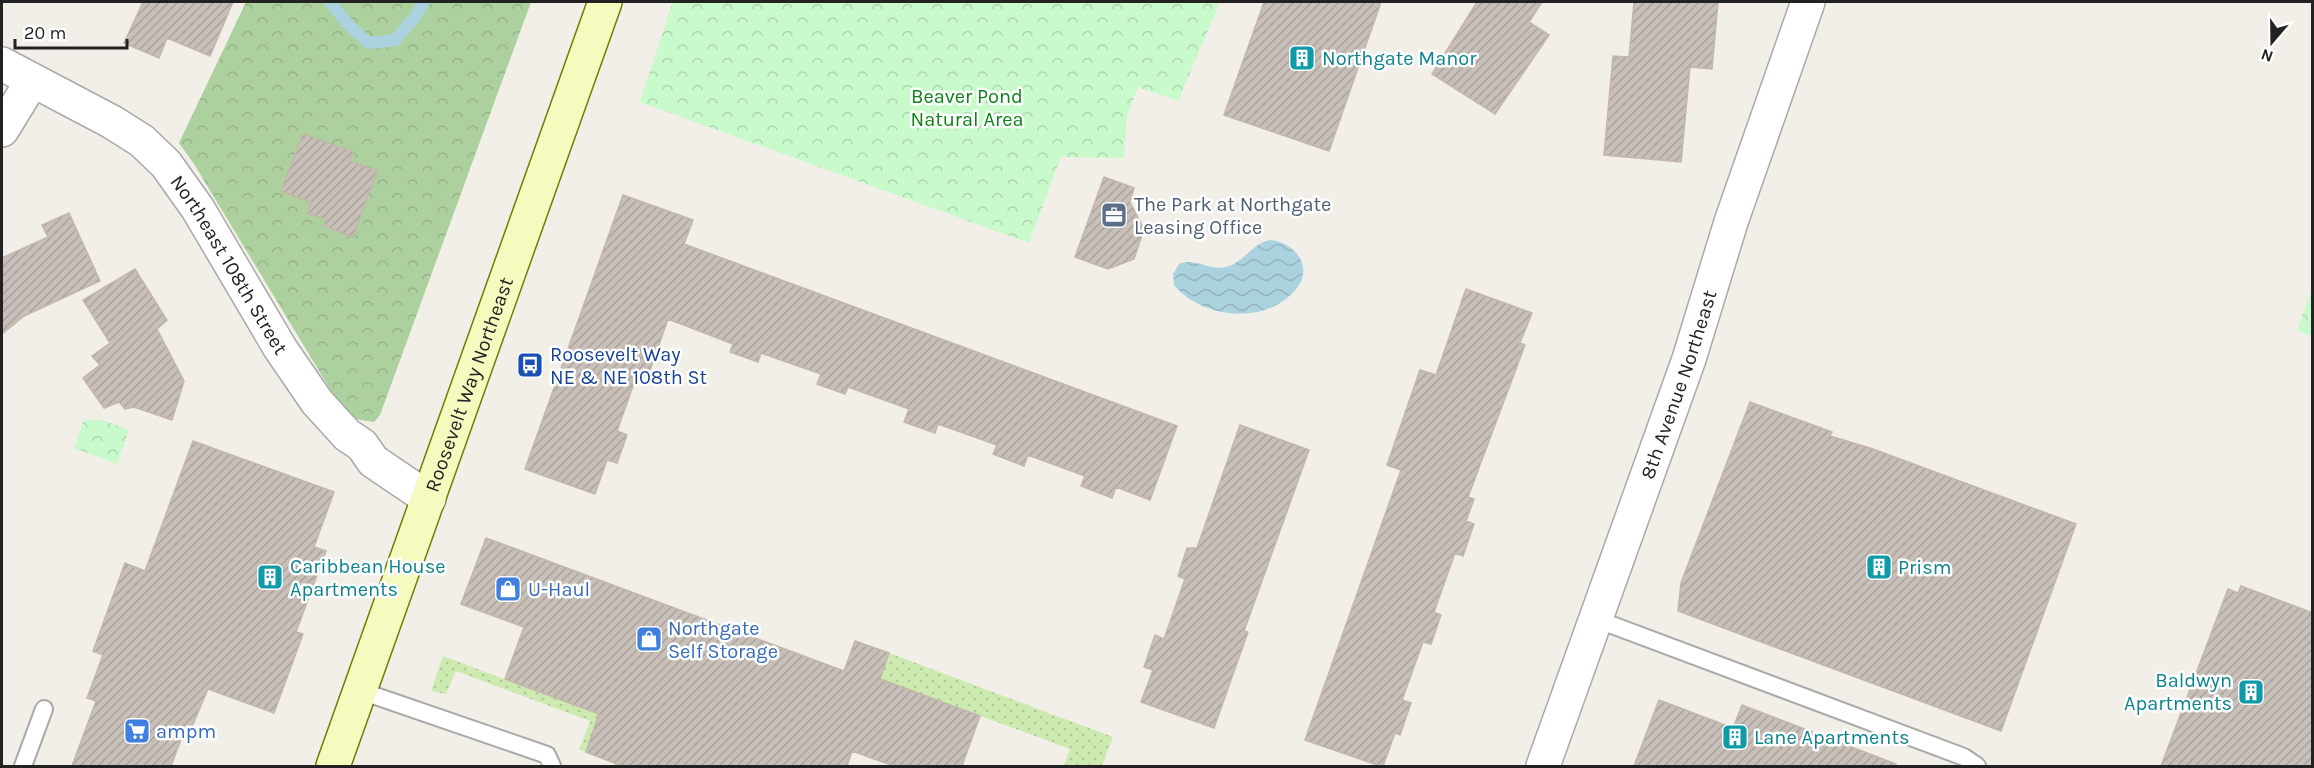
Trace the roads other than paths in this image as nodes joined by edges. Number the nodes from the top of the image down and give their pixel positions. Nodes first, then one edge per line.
1 (605, 2) edge
2 (1808, 2) edge
3 (2, 64) edge
4 (32, 81) junction
5 (2, 130) edge
6 (429, 499) junction
7 (1596, 619) junction
8 (361, 691) junction
9 (44, 709) dead end
10 (23, 766) edge
11 (333, 766) edge
12 (552, 766) edge
13 (1543, 766) edge
14 (1977, 766) edge

1 - 6 main road, Roosevelt Way Northeast
2 - 7 street, 8th Avenue Northeast
3 - 4 street, Northeast 108th Street
4 - 5 street
4 - 6 street, Northeast 108th Street
6 - 8 main road, Roosevelt Way Northeast
7 - 13 street, 8th Avenue Northeast
7 - 14 lane
8 - 11 main road, Roosevelt Way Northeast
8 - 12 lane
9 - 10 lane

